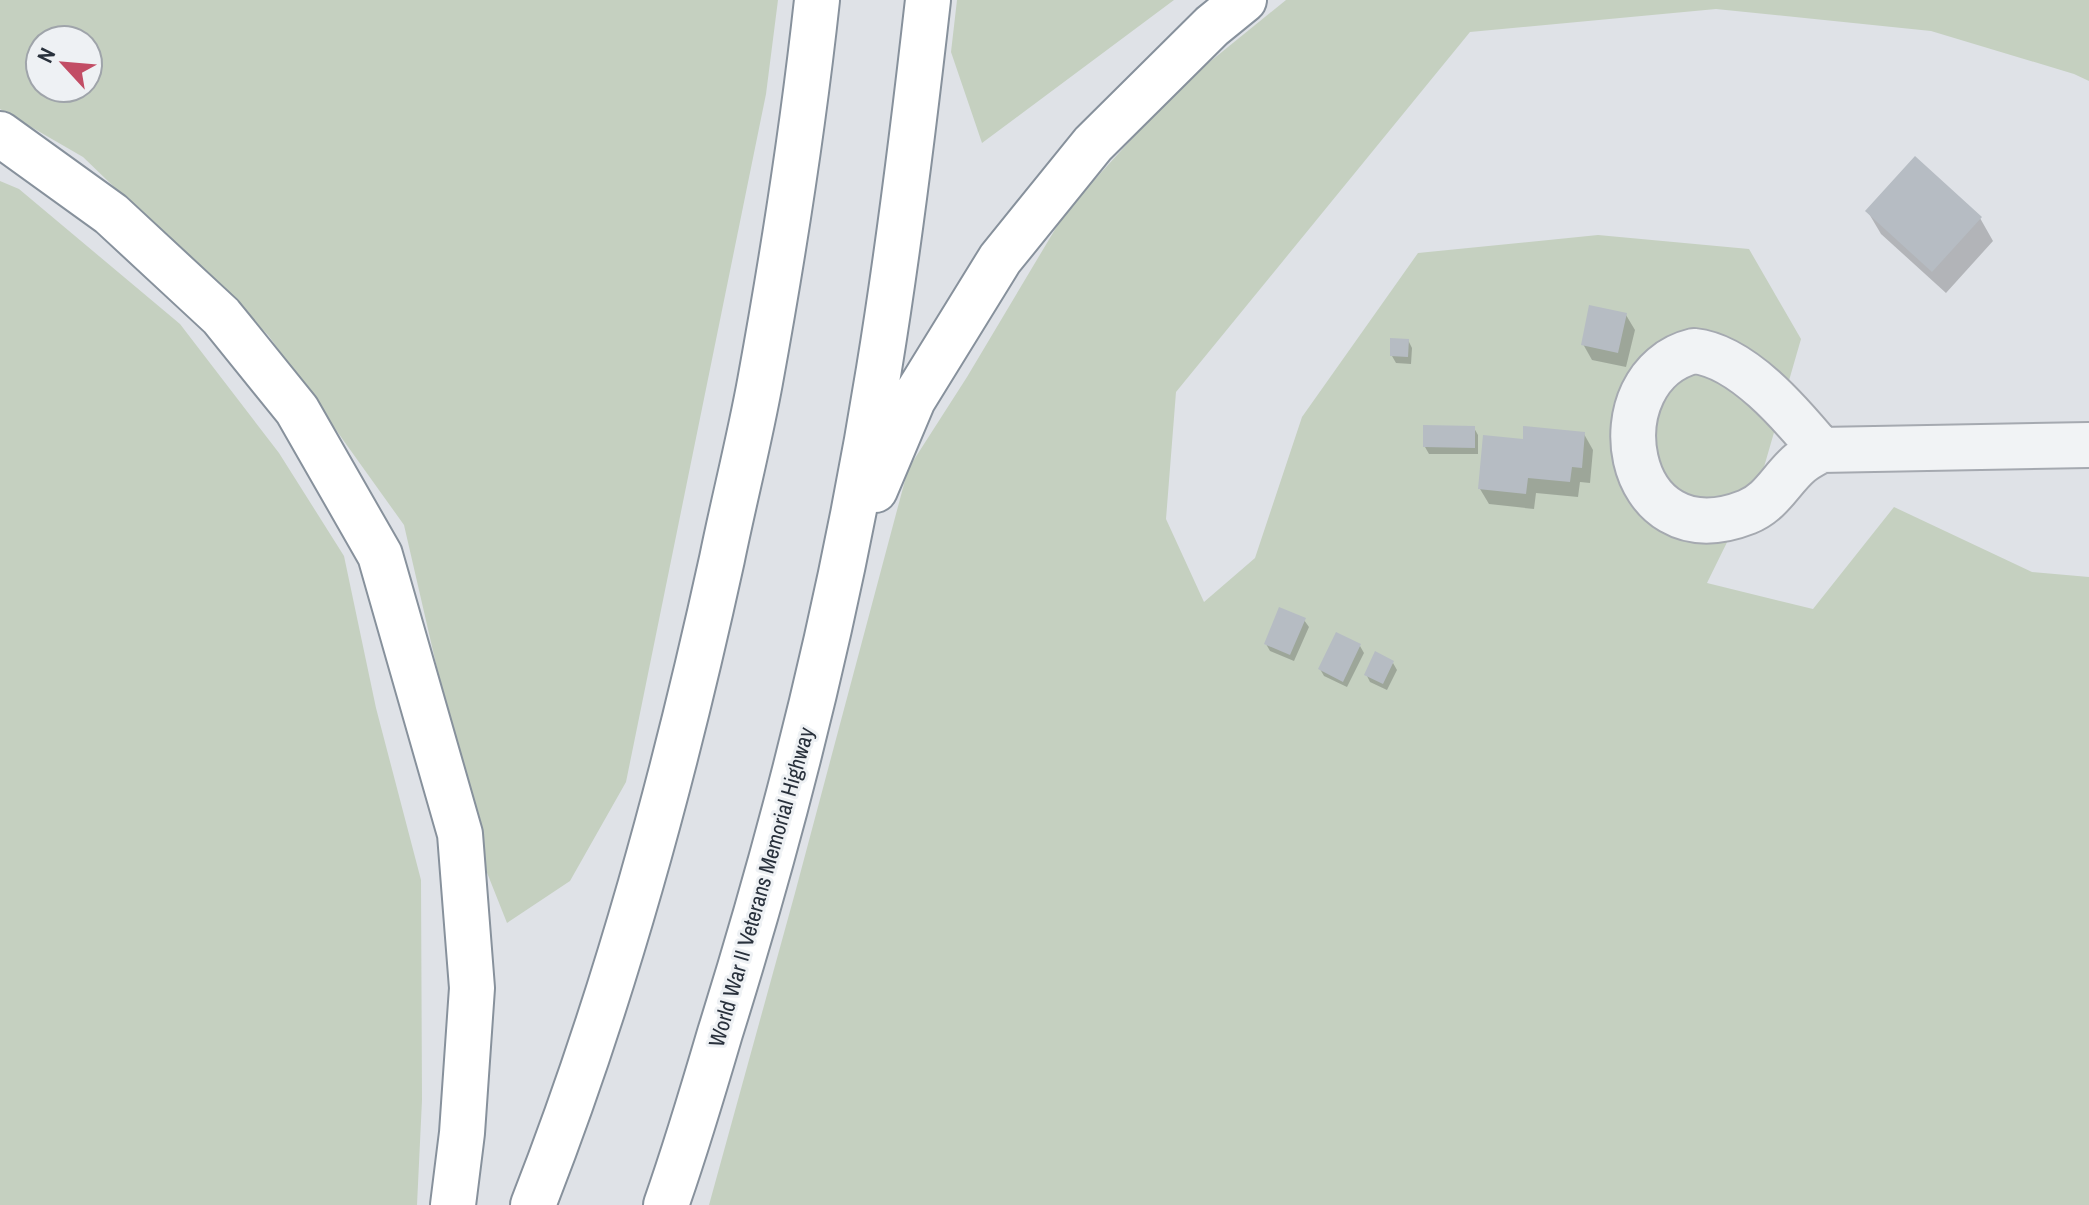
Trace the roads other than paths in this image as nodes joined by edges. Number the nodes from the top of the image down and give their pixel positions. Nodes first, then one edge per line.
1 (817, 0) edge
2 (928, 0) edge
3 (1244, 0) edge
4 (0, 134) edge
5 (2089, 445) edge
6 (1821, 450) dead end
7 (842, 565) junction
8 (453, 1205) edge
9 (533, 1205) edge
10 (666, 1205) edge

1 - 9 highway
2 - 7 highway
3 - 7 highway
4 - 8 highway
5 - 6 lane
7 - 10 highway, World War II Veterans Memorial Highway

